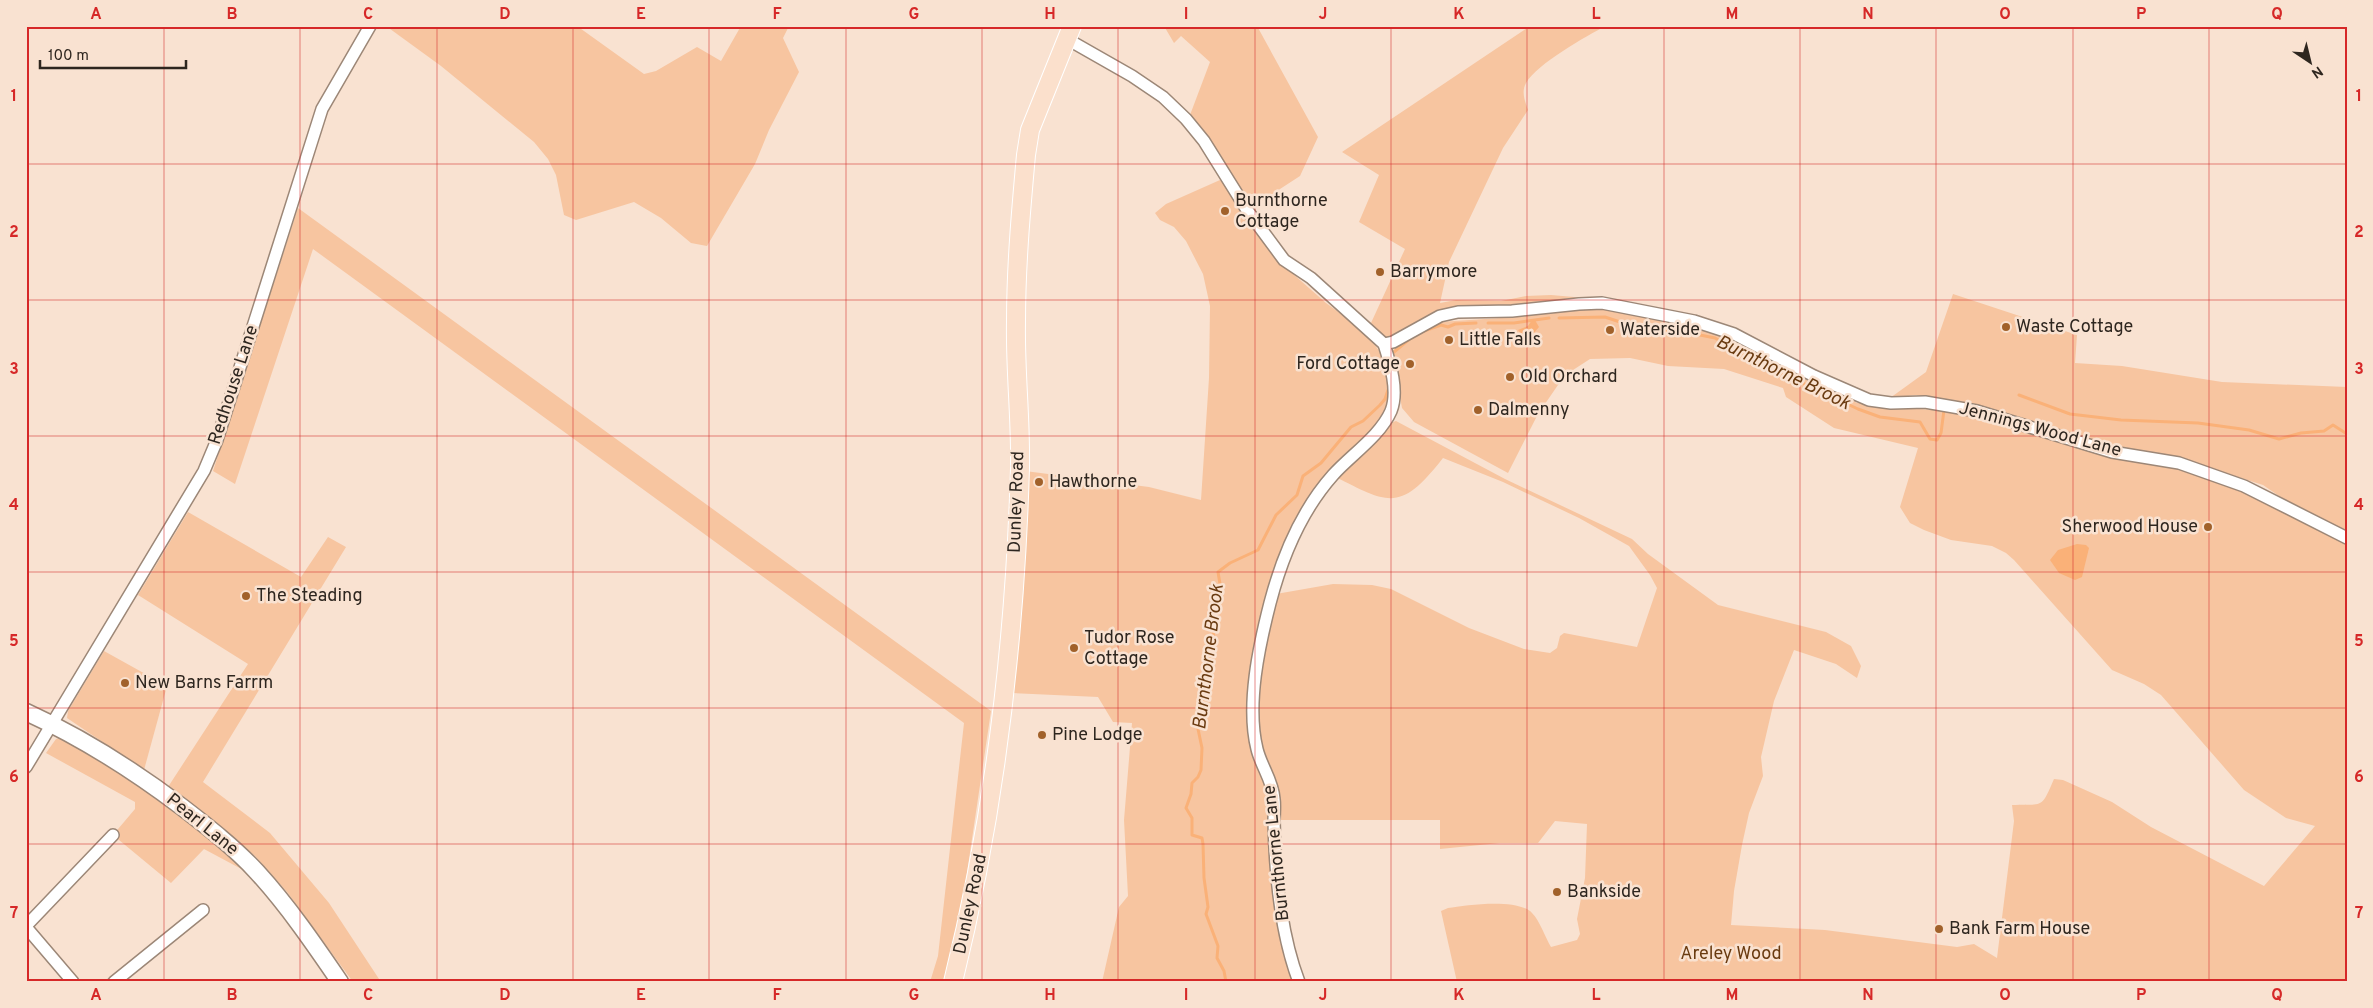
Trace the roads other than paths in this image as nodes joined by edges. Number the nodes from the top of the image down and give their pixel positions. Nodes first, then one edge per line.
1 (370, 26) edge
2 (1070, 33) edge
3 (1384, 344) junction
4 (2347, 538) edge
5 (26, 712) edge
6 (53, 724) junction
7 (26, 767) edge
8 (114, 835) dead end
9 (203, 910) dead end
10 (26, 926) edge
11 (73, 982) edge
12 (114, 982) edge
13 (340, 982) edge
14 (953, 982) edge
15 (1299, 982) edge

1 - 6 street, Redhouse Lane
2 - 3 street
2 - 14 main road, Dunley Road
3 - 4 street, Jennings Wood Lane
3 - 15 street, Burnthorne Lane
5 - 6 main road, Pearl Lane
6 - 7 street, Redhouse Lane
6 - 13 main road, Pearl Lane
8 - 10 street
9 - 12 street
10 - 11 street

